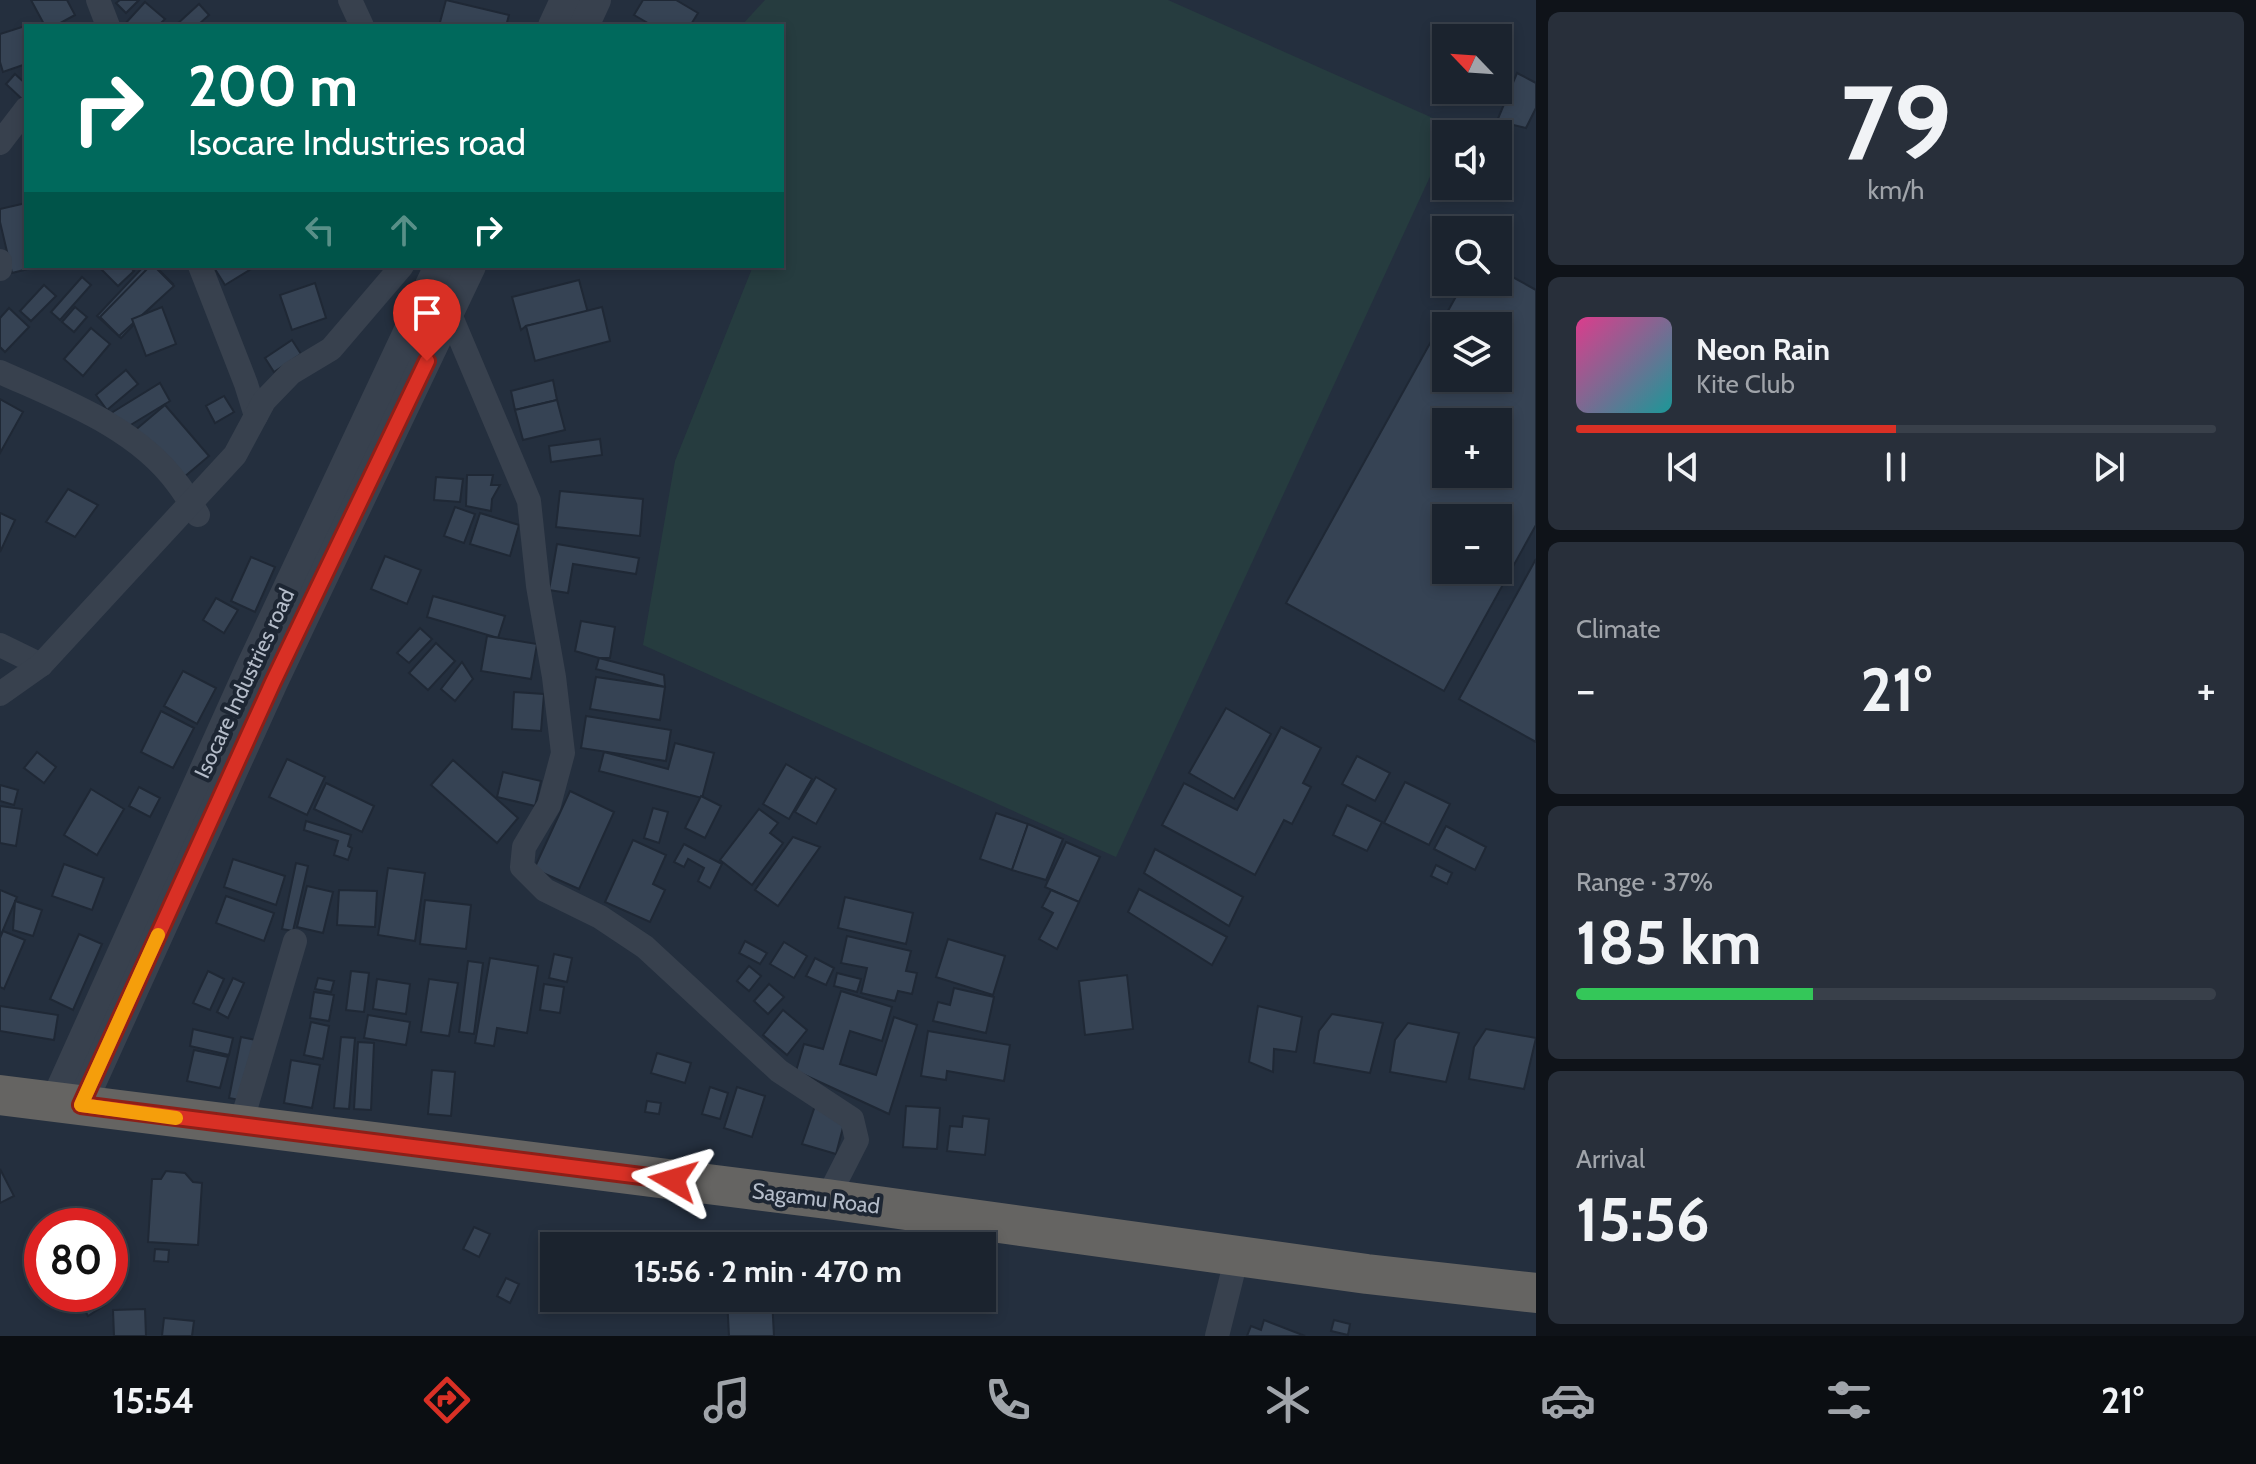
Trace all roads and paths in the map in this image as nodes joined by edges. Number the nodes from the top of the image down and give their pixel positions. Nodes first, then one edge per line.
1 (98, 0) edge
2 (350, 0) edge
3 (565, 0) edge
4 (596, 0) edge
5 (107, 24) edge
6 (361, 24) edge
7 (554, 24) edge
8 (585, 24) edge
9 (24, 112) edge
10 (0, 143) edge
11 (0, 261) edge
12 (201, 268) edge
13 (400, 268) edge
14 (438, 268) edge
15 (470, 268) edge
16 (0, 269) edge
17 (449, 312) junction
18 (0, 372) edge
19 (256, 416) junction
20 (194, 509) junction
21 (0, 645) edge
22 (41, 665) junction
23 (261, 676) junction
24 (0, 694) edge
25 (295, 941) dead end
26 (0, 1095) edge
27 (68, 1104) junction
28 (240, 1127) junction
29 (827, 1199) junction
30 (1237, 1256) junction
31 (1536, 1293) edge
32 (1217, 1336) edge

1 - 5 street
2 - 6 street
3 - 7 street
4 - 8 street
9 - 10 street
11 - 16 street
12 - 19 street
13 - 19 street
14 - 23 street, Isocare Industries road
15 - 17 street, Isocare Industries road
17 - 23 street, Isocare Industries road
17 - 29 street
18 - 20 street
19 - 20 street
20 - 22 street
21 - 22 street
22 - 24 street
23 - 27 street, Isocare Industries road
25 - 28 street
26 - 27 highway, Sagamu Road
27 - 28 highway, Sagamu Road
28 - 29 highway, Sagamu Road
29 - 30 highway, Sagamu Road
30 - 31 highway, Sagamu Road
30 - 32 street

